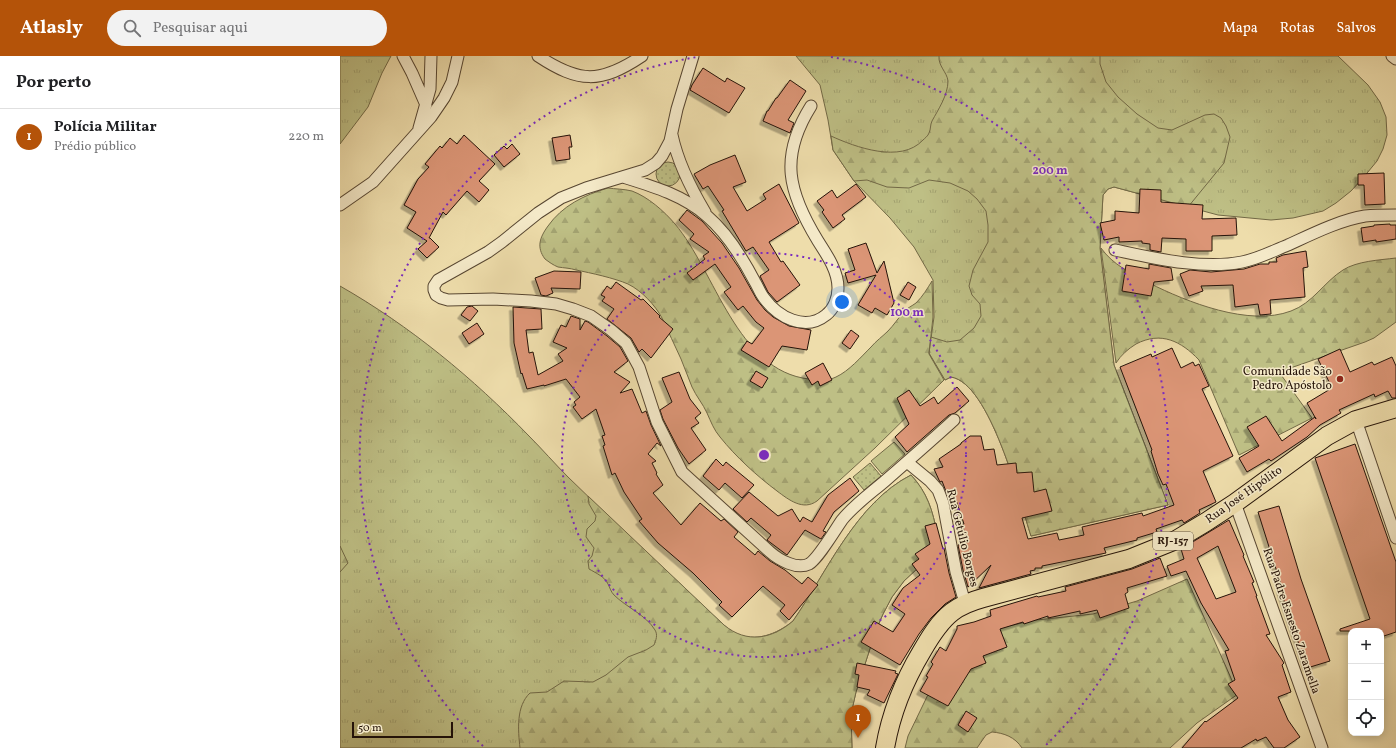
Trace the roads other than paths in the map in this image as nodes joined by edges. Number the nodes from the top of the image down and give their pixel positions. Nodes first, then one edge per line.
1 (403, 56) edge
2 (431, 56) edge
3 (458, 56) edge
4 (538, 56) edge
5 (642, 56) edge
6 (693, 56) edge
7 (1392, 56) edge
8 (1396, 59) edge
9 (426, 105) junction
10 (811, 106) dead end
11 (418, 131) junction
12 (673, 131) junction
13 (622, 177) junction
14 (340, 205) edge
15 (1396, 215) edge
16 (707, 216) junction
17 (1115, 250) dead end
18 (1396, 408) edge
19 (954, 420) dead end
20 (1356, 420) junction
21 (910, 465) junction
22 (1235, 503) junction
23 (1396, 538) edge
24 (965, 604) junction
25 (885, 748) edge
26 (1322, 748) edge

1 - 9 street
2 - 9 street
3 - 11 street
4 - 5 street
6 - 12 street
7 - 8 street
9 - 11 street
10 - 16 street
11 - 14 street
12 - 13 street
12 - 16 street
13 - 16 street
13 - 21 street
15 - 17 street
18 - 20 main road, Rua José Hipólito / RJ-157
19 - 21 street
20 - 22 main road, Rua José Hipólito / RJ-157
20 - 23 street
21 - 24 street, Rua Getúlio Borges
22 - 24 main road, Rua José Hipólito / RJ-157
22 - 26 street, Rua Padre Esnesto Zaramella
24 - 25 main road, Rua José Hipólito / RJ-157

